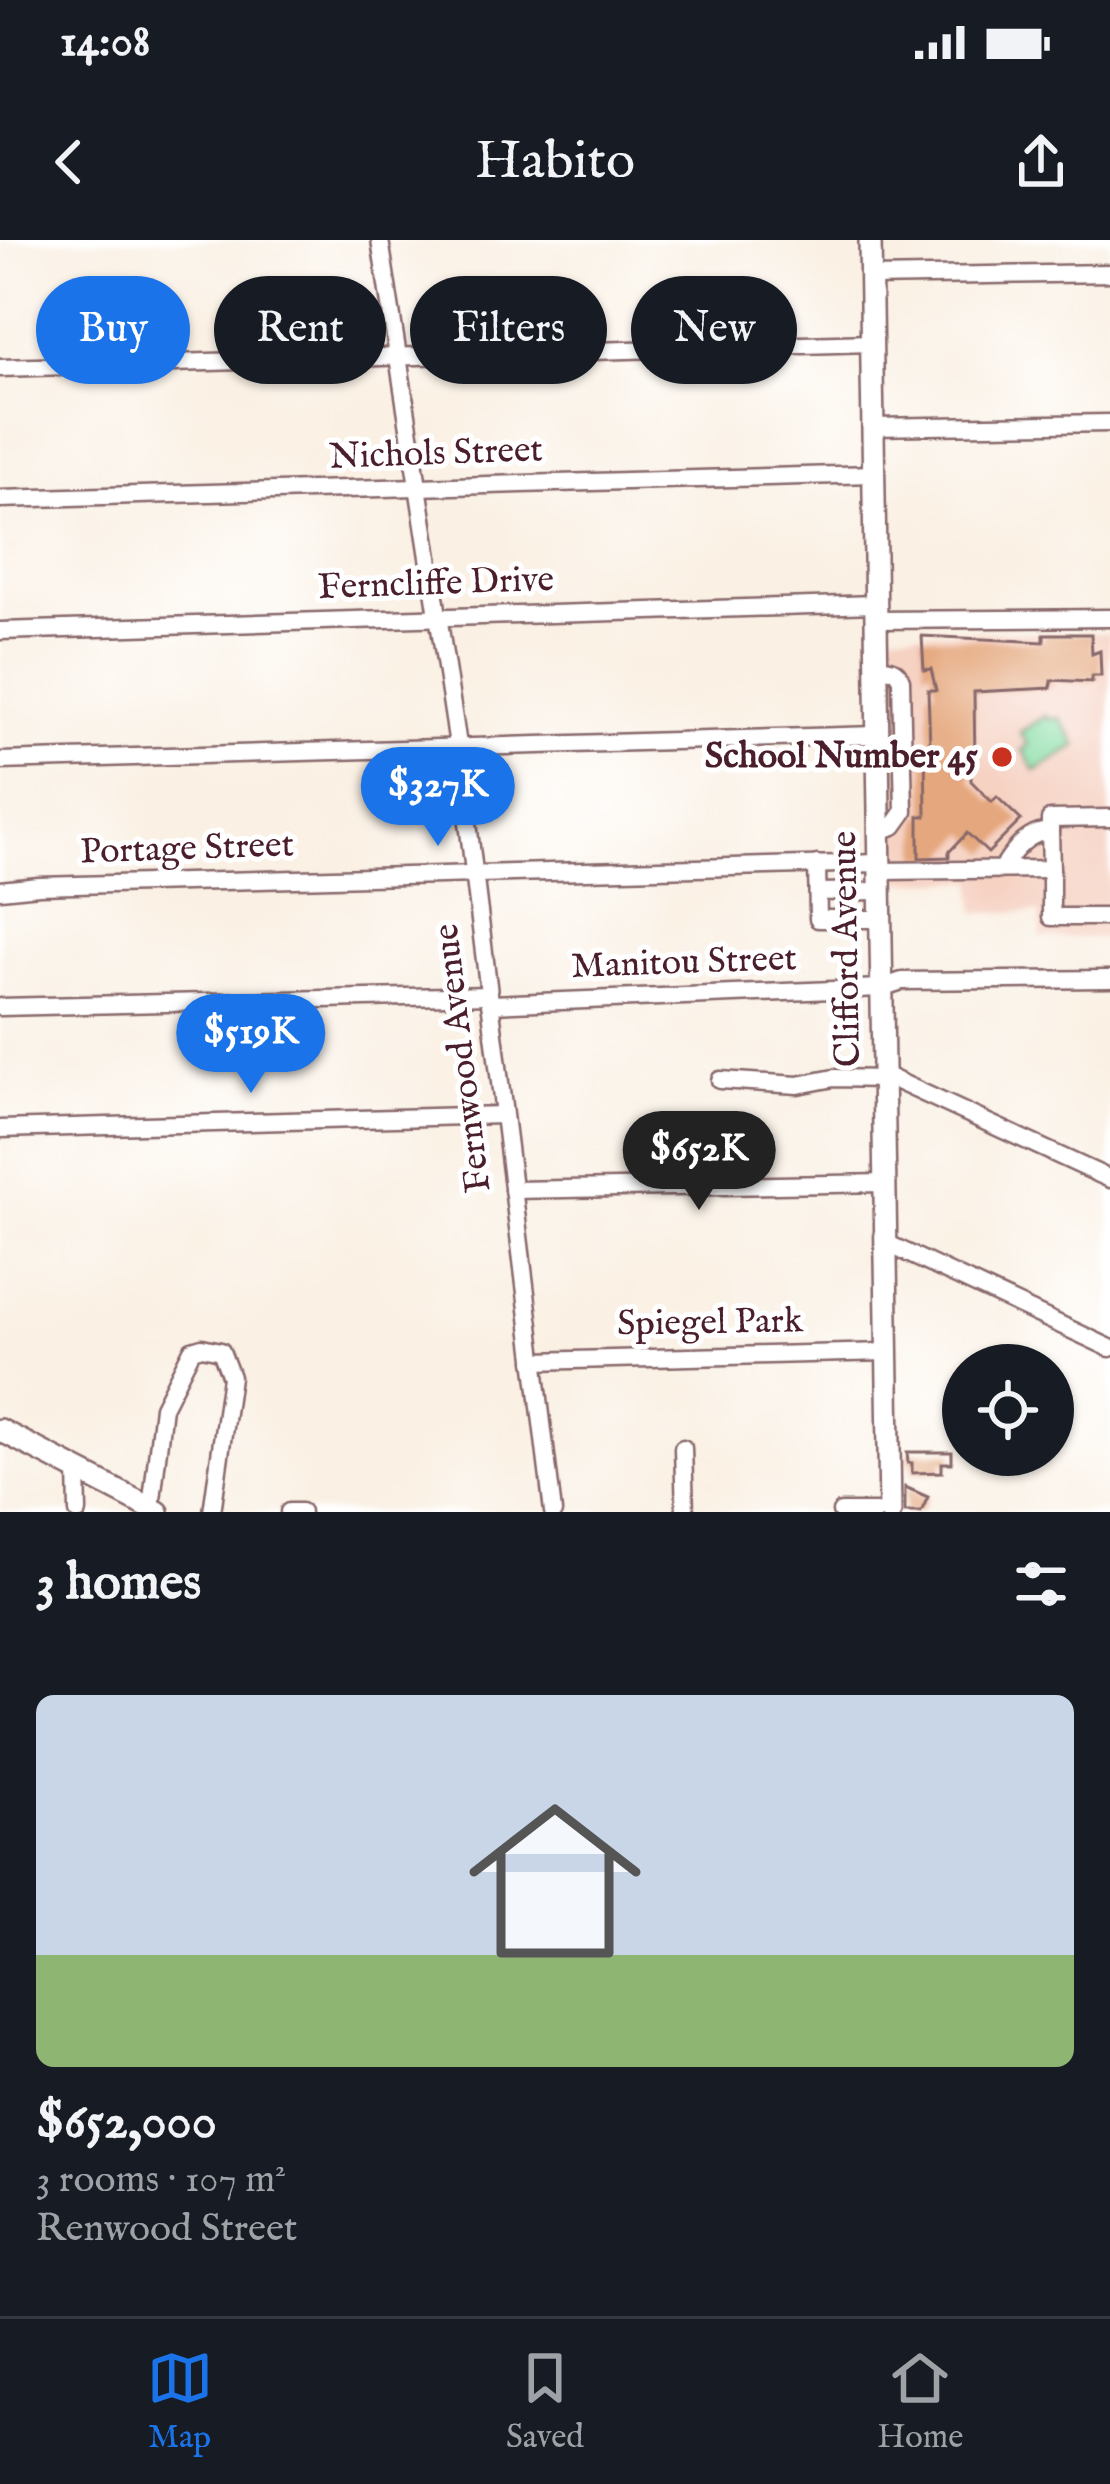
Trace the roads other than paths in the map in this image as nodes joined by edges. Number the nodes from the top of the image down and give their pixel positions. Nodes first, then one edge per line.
1 (380, 240) edge
2 (870, 240) edge
3 (1110, 273) edge
4 (871, 277) junction
5 (872, 343) junction
6 (399, 357) junction
7 (0, 368) edge
8 (1110, 423) edge
9 (873, 427) junction
10 (874, 473) junction
11 (418, 488) junction
12 (0, 499) edge
13 (875, 612) junction
14 (438, 617) junction
15 (1110, 618) edge
16 (0, 631) edge
17 (875, 668) junction
18 (877, 735) junction
19 (458, 748) junction
20 (0, 761) edge
21 (1110, 818) edge
22 (878, 831) junction
23 (1050, 832) junction
24 (817, 864) junction
25 (1012, 869) junction
26 (1051, 869) junction
27 (474, 875) junction
28 (879, 875) junction
29 (0, 890) edge
30 (818, 892) junction
31 (1110, 917) edge
32 (880, 919) junction
33 (1110, 979) edge
34 (881, 988) junction
35 (490, 999) junction
36 (0, 1007) edge
37 (882, 1077) junction
38 (720, 1080) dead end
39 (503, 1115) junction
40 (0, 1130) edge
41 (1110, 1178) edge
42 (885, 1183) junction
43 (513, 1190) junction
44 (886, 1243) junction
45 (1110, 1348) edge
46 (887, 1352) junction
47 (534, 1361) junction
48 (0, 1430) edge
49 (683, 1448) dead end
50 (77, 1469) junction
51 (154, 1510) edge
52 (78, 1512) edge
53 (212, 1512) edge
54 (289, 1512) edge
55 (301, 1512) edge
56 (553, 1512) edge
57 (686, 1512) edge
58 (841, 1512) edge
59 (876, 1512) edge
60 (890, 1512) edge

1 - 6 street, Fernwood Avenue
2 - 4 main road, Clifford Avenue
3 - 4 street
4 - 5 main road, Clifford Avenue
5 - 6 street
5 - 9 main road, Clifford Avenue
6 - 7 street
6 - 11 street, Fernwood Avenue
8 - 9 street
9 - 10 main road, Clifford Avenue
10 - 11 street, Nichols Street
10 - 13 main road, Clifford Avenue
11 - 12 street, Nichols Street
11 - 14 street, Fernwood Avenue
13 - 14 street, Ferncliffe Drive
13 - 15 street, Ferncliffe Drive
13 - 17 main road, Clifford Avenue
14 - 16 street, Ferncliffe Drive
14 - 19 street, Fernwood Avenue
17 - 18 main road, Clifford Avenue
17 - 22 street
18 - 19 street
18 - 22 main road, Clifford Avenue
19 - 20 street
19 - 27 street, Fernwood Avenue
21 - 23 street
22 - 28 main road, Clifford Avenue
23 - 25 street
23 - 26 street
24 - 27 street, Portage Street
24 - 28 street, Portage Street
24 - 30 street
25 - 26 street
25 - 28 street
26 - 31 street
27 - 29 street, Portage Street
27 - 35 street, Fernwood Avenue
28 - 30 street
28 - 32 main road, Clifford Avenue
30 - 32 street
32 - 34 main road, Clifford Avenue
33 - 34 street, Manitou Street
34 - 35 street, Manitou Street
34 - 37 main road, Clifford Avenue
35 - 36 street, Manitou Street
35 - 39 street, Fernwood Avenue
37 - 38 street
37 - 41 street
37 - 42 main road, Clifford Avenue
39 - 40 street
39 - 43 street, Fernwood Avenue
42 - 43 street
42 - 44 main road, Clifford Avenue
43 - 47 street, Fernwood Avenue
44 - 45 street
44 - 46 main road, Clifford Avenue
46 - 47 street, Spiegel Park
46 - 60 main road, Clifford Avenue
47 - 56 street, Fernwood Avenue
48 - 50 main road
49 - 57 street
50 - 51 main road
50 - 52 street
51 - 53 street
54 - 55 street
58 - 59 street

